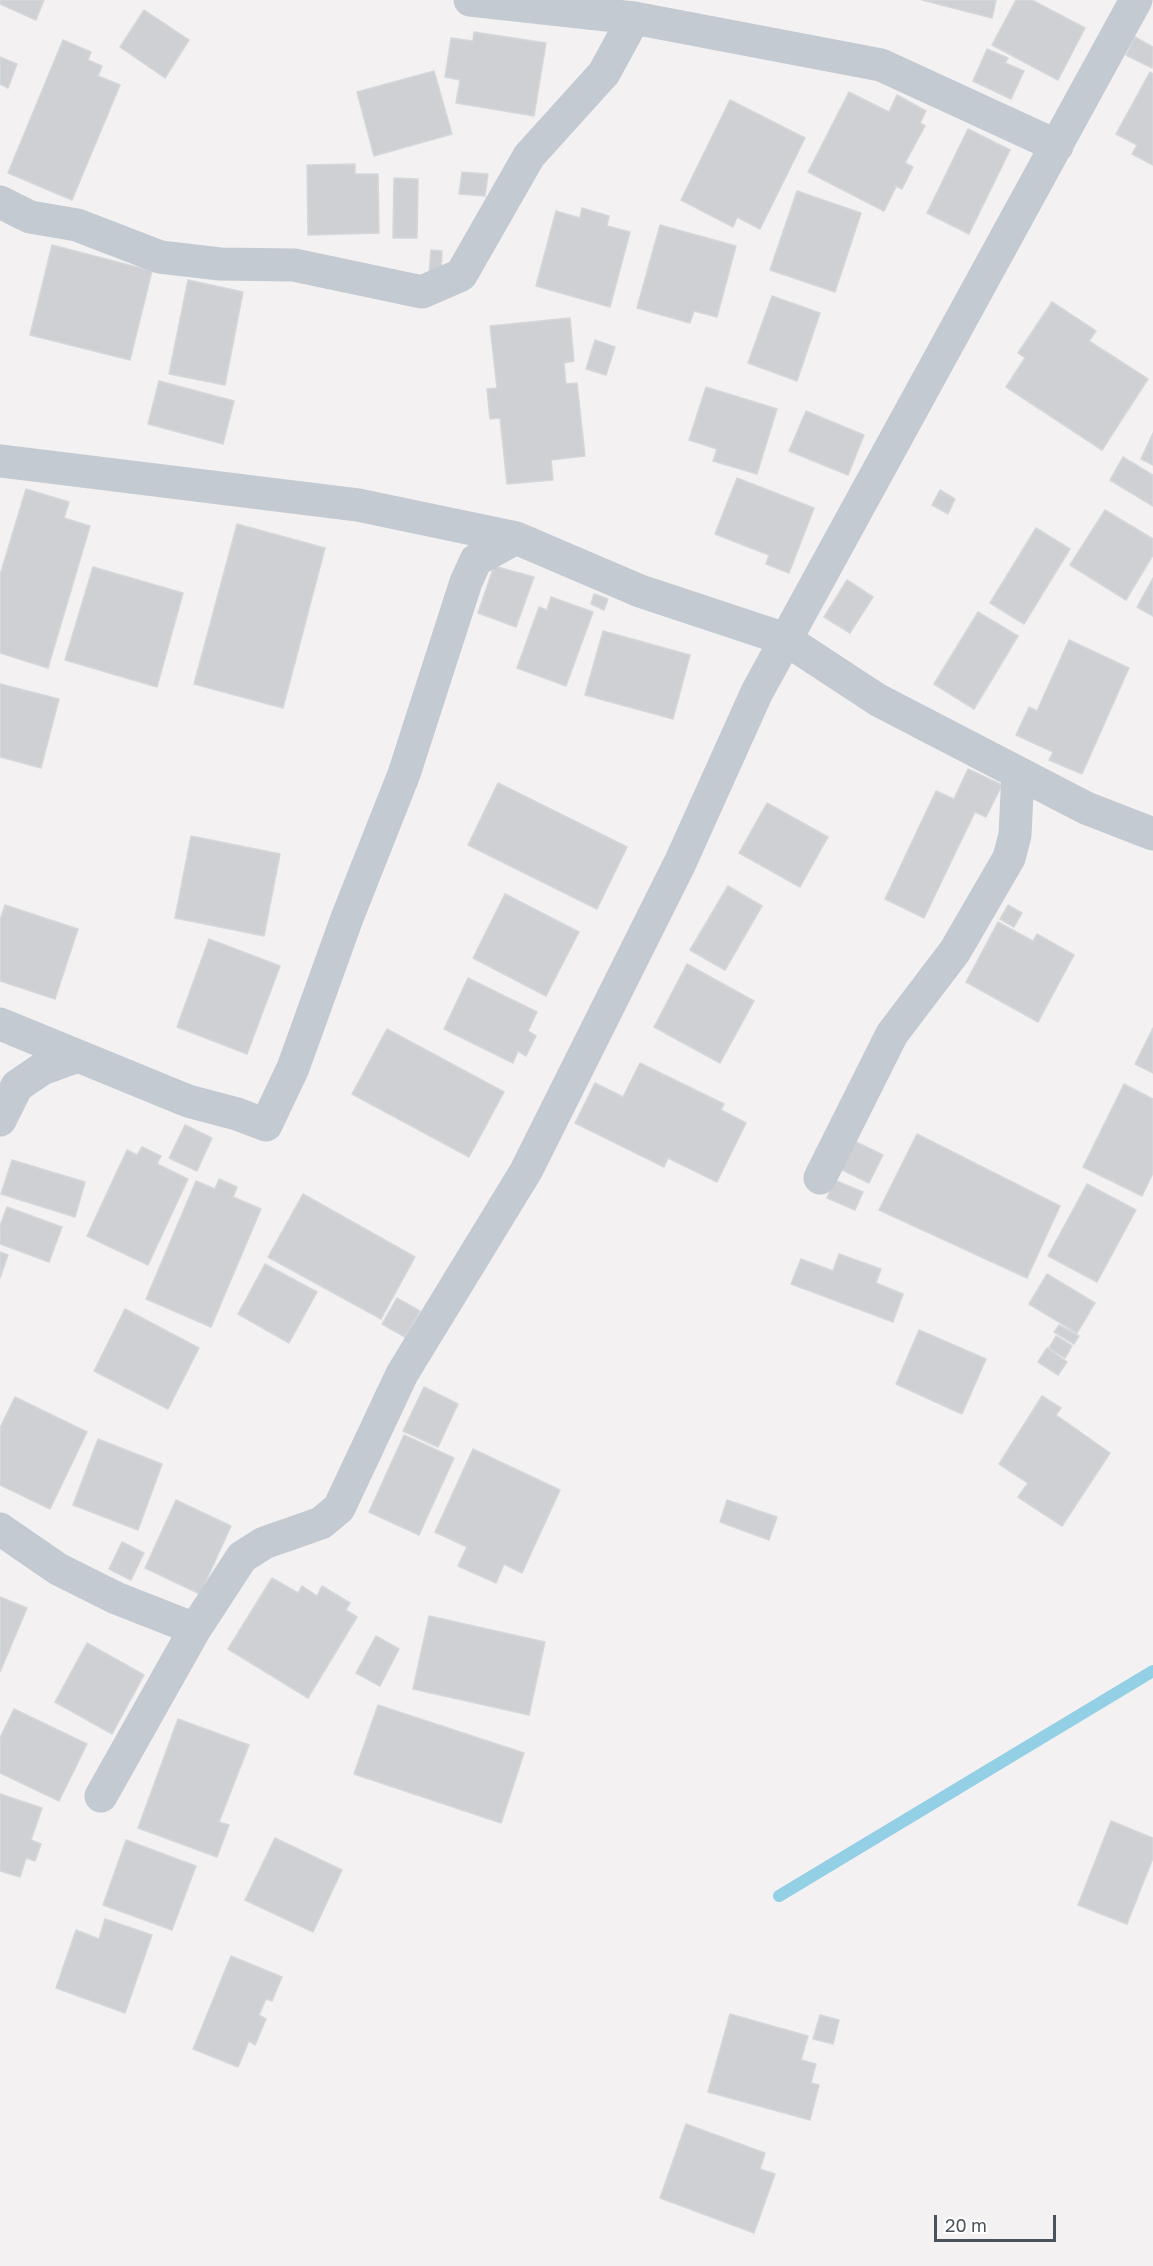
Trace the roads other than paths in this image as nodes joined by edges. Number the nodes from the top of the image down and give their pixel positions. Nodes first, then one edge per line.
1 (470, 0) edge
2 (1136, 0) edge
3 (634, 18) junction
4 (1057, 146) junction
5 (0, 202) edge
6 (0, 461) edge
7 (516, 538) junction
8 (785, 639) junction
9 (1018, 773) junction
10 (1153, 834) edge
11 (0, 1024) edge
12 (78, 1056) junction
13 (0, 1120) edge
14 (820, 1178) dead end
15 (0, 1530) edge
16 (195, 1629) junction
17 (101, 1796) dead end

1 - 3 street
2 - 4 street
3 - 4 street
3 - 5 street
4 - 8 street
6 - 7 street
7 - 8 street
7 - 12 street
8 - 9 street
8 - 16 street
9 - 10 street
9 - 14 street
11 - 12 street
12 - 13 street
15 - 16 street
16 - 17 street

